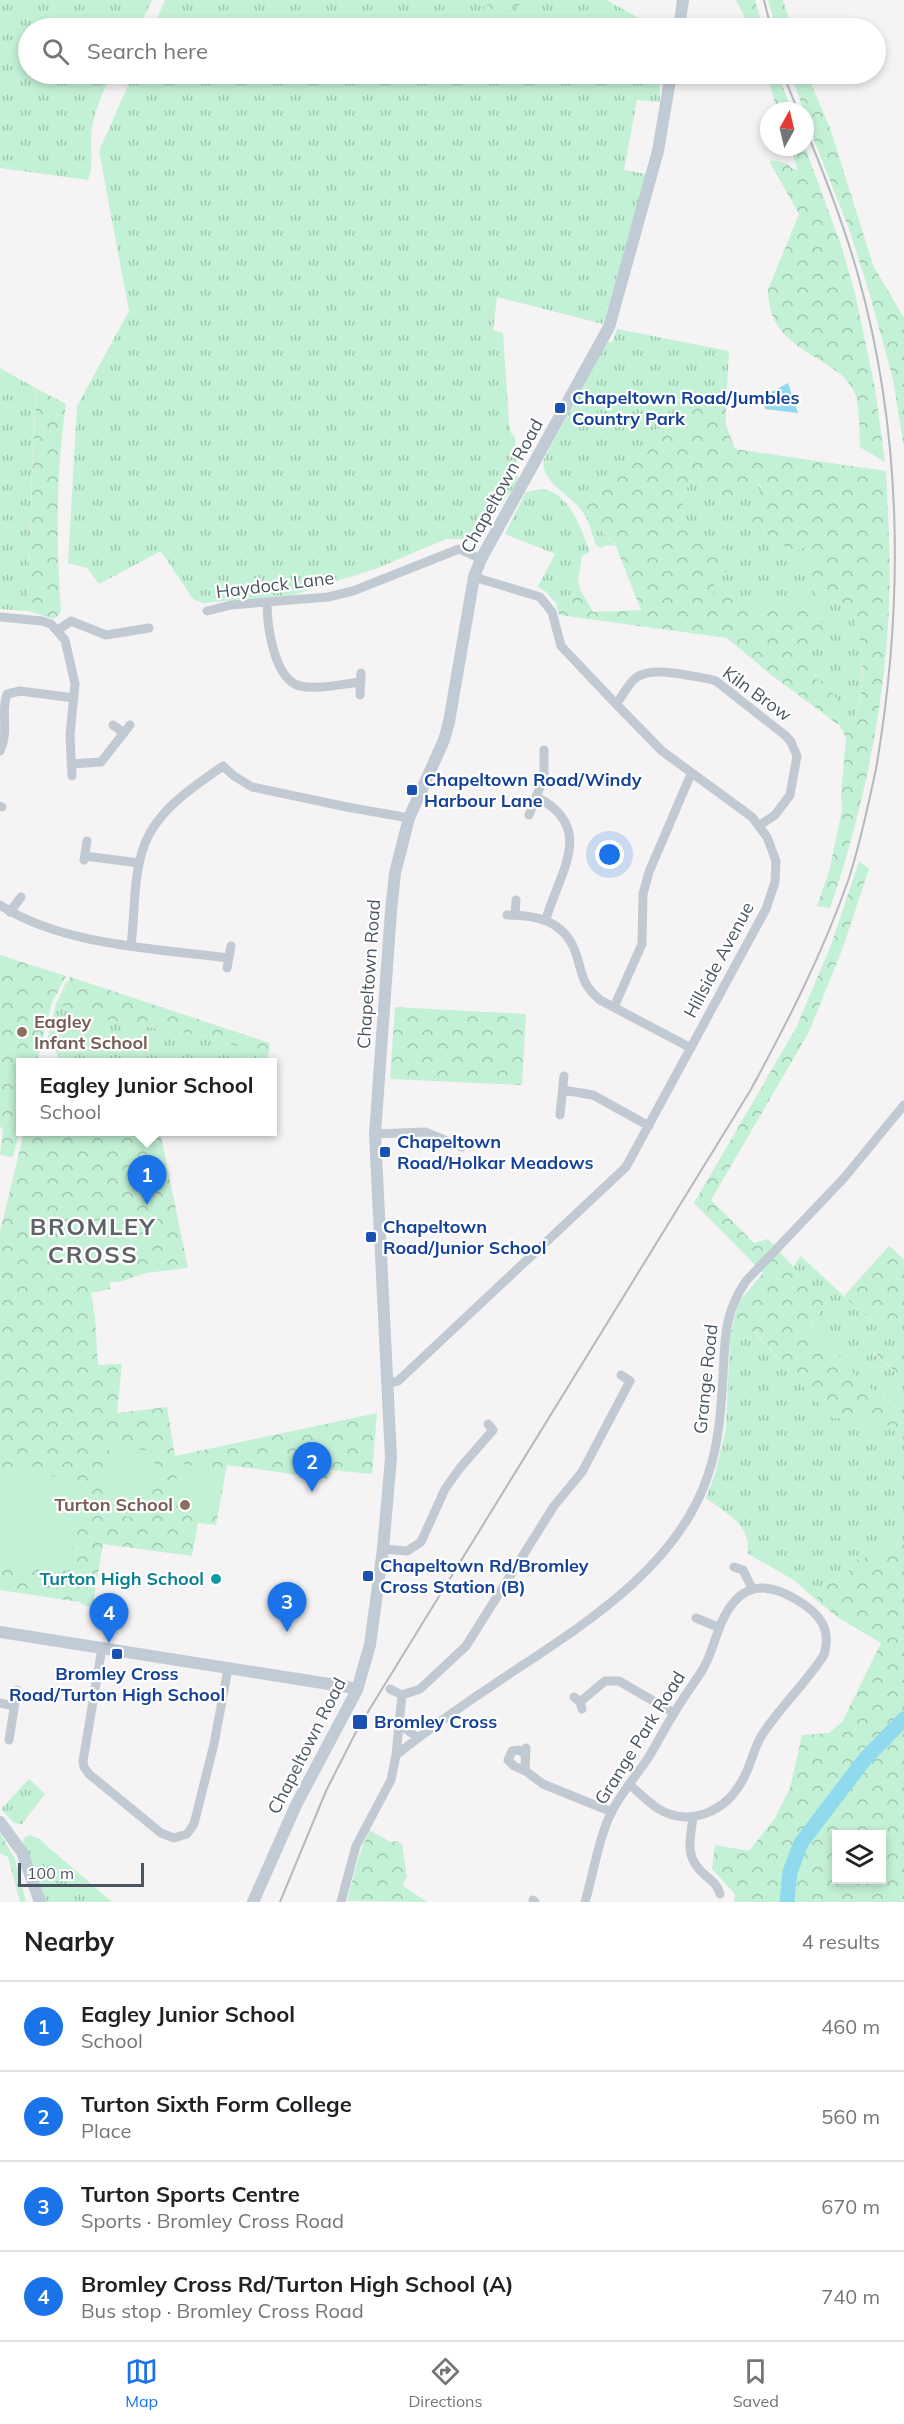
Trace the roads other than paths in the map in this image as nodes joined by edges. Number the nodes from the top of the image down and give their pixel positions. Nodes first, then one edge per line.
1 (683, 0) edge
2 (680, 18) edge
3 (669, 84) edge
4 (481, 559) junction
5 (474, 577) junction
6 (267, 603) junction
7 (207, 611) dead end
8 (0, 617) edge
9 (149, 628) dead end
10 (58, 630) junction
11 (360, 695) dead end
12 (74, 698) junction
13 (616, 704) junction
14 (113, 725) dead end
15 (544, 750) dead end
16 (0, 751) edge
17 (71, 764) junction
18 (691, 774) junction
19 (72, 776) dead end
20 (537, 797) junction
21 (529, 815) dead end
22 (410, 818) junction
23 (760, 825) junction
24 (87, 842) dead end
25 (139, 863) junction
26 (21, 897) dead end
27 (516, 900) dead end
28 (0, 905) edge
29 (10, 912) junction
30 (546, 919) junction
31 (131, 945) junction
32 (231, 946) dead end
33 (614, 1007) junction
34 (691, 1048) junction
35 (564, 1076) dead end
36 (563, 1090) junction
37 (904, 1105) edge
38 (560, 1115) dead end
39 (649, 1126) junction
40 (375, 1134) junction
41 (463, 1148) dead end
42 (621, 1375) dead end
43 (389, 1383) junction
44 (488, 1424) dead end
45 (383, 1549) junction
46 (740, 1565) dead end
47 (752, 1588) junction
48 (695, 1617) dead end
49 (718, 1627) junction
50 (0, 1632) edge
51 (102, 1648) junction
52 (228, 1669) junction
53 (359, 1685) junction
54 (390, 1689) dead end
55 (17, 1690) dead end
56 (402, 1695) junction
57 (0, 1703) edge
58 (579, 1703) dead end
59 (14, 1706) junction
60 (674, 1713) junction
61 (399, 1724) junction
62 (417, 1738) junction
63 (9, 1740) dead end
64 (396, 1755) junction
65 (527, 1772) junction
66 (629, 1784) junction
67 (612, 1812) junction
68 (693, 1817) junction
69 (0, 1822) edge
70 (719, 1886) dead end
71 (40, 1902) edge
72 (253, 1902) edge
73 (341, 1902) edge
74 (585, 1902) edge

1 - 2 main road
3 - 4 main road, Chapeltown Road
4 - 5 main road, Chapeltown Road
4 - 6 street, Haydock Lane
5 - 13 street, Hillside Avenue
5 - 22 main road, Chapeltown Road
6 - 7 street, Haydock Lane
6 - 11 street
8 - 10 street
9 - 10 street
10 - 12 street
12 - 16 street
12 - 17 street
13 - 18 street, Hillside Avenue
13 - 23 street, Kiln Brow
14 - 17 street
15 - 20 street
17 - 19 street
18 - 23 street, Hillside Avenue
18 - 33 street
20 - 21 street
20 - 30 street
22 - 25 street
22 - 40 main road, Chapeltown Road
23 - 34 street, Hillside Avenue
24 - 25 street
25 - 31 street
26 - 29 street
27 - 30 street
28 - 29 street
29 - 31 street
30 - 33 street
31 - 32 street
33 - 34 street
34 - 39 street, Hillside Avenue
35 - 36 street
36 - 38 street
36 - 39 street
37 - 62 street, Grange Road
39 - 43 street, Hillside Avenue
40 - 41 street
40 - 43 main road, Chapeltown Road
42 - 56 street
43 - 45 main road, Chapeltown Road
44 - 45 street
45 - 53 main road, Chapeltown Road
46 - 47 street
47 - 49 street, Grange Park Road
47 - 68 street
48 - 49 street
49 - 60 street, Grange Park Road
50 - 51 main road
51 - 52 main road
51 - 52 street
52 - 53 main road
53 - 72 main road, Chapeltown Road
54 - 56 street
55 - 59 street
56 - 61 street
57 - 59 street
58 - 60 street
59 - 63 street
60 - 66 street, Grange Park Road
61 - 62 street
61 - 64 street
62 - 64 street, Grange Road
64 - 73 street
65 - 65 street
65 - 67 street
66 - 67 street, Grange Park Road
66 - 68 street
67 - 74 street, Grange Park Road
68 - 70 street
69 - 71 main road

